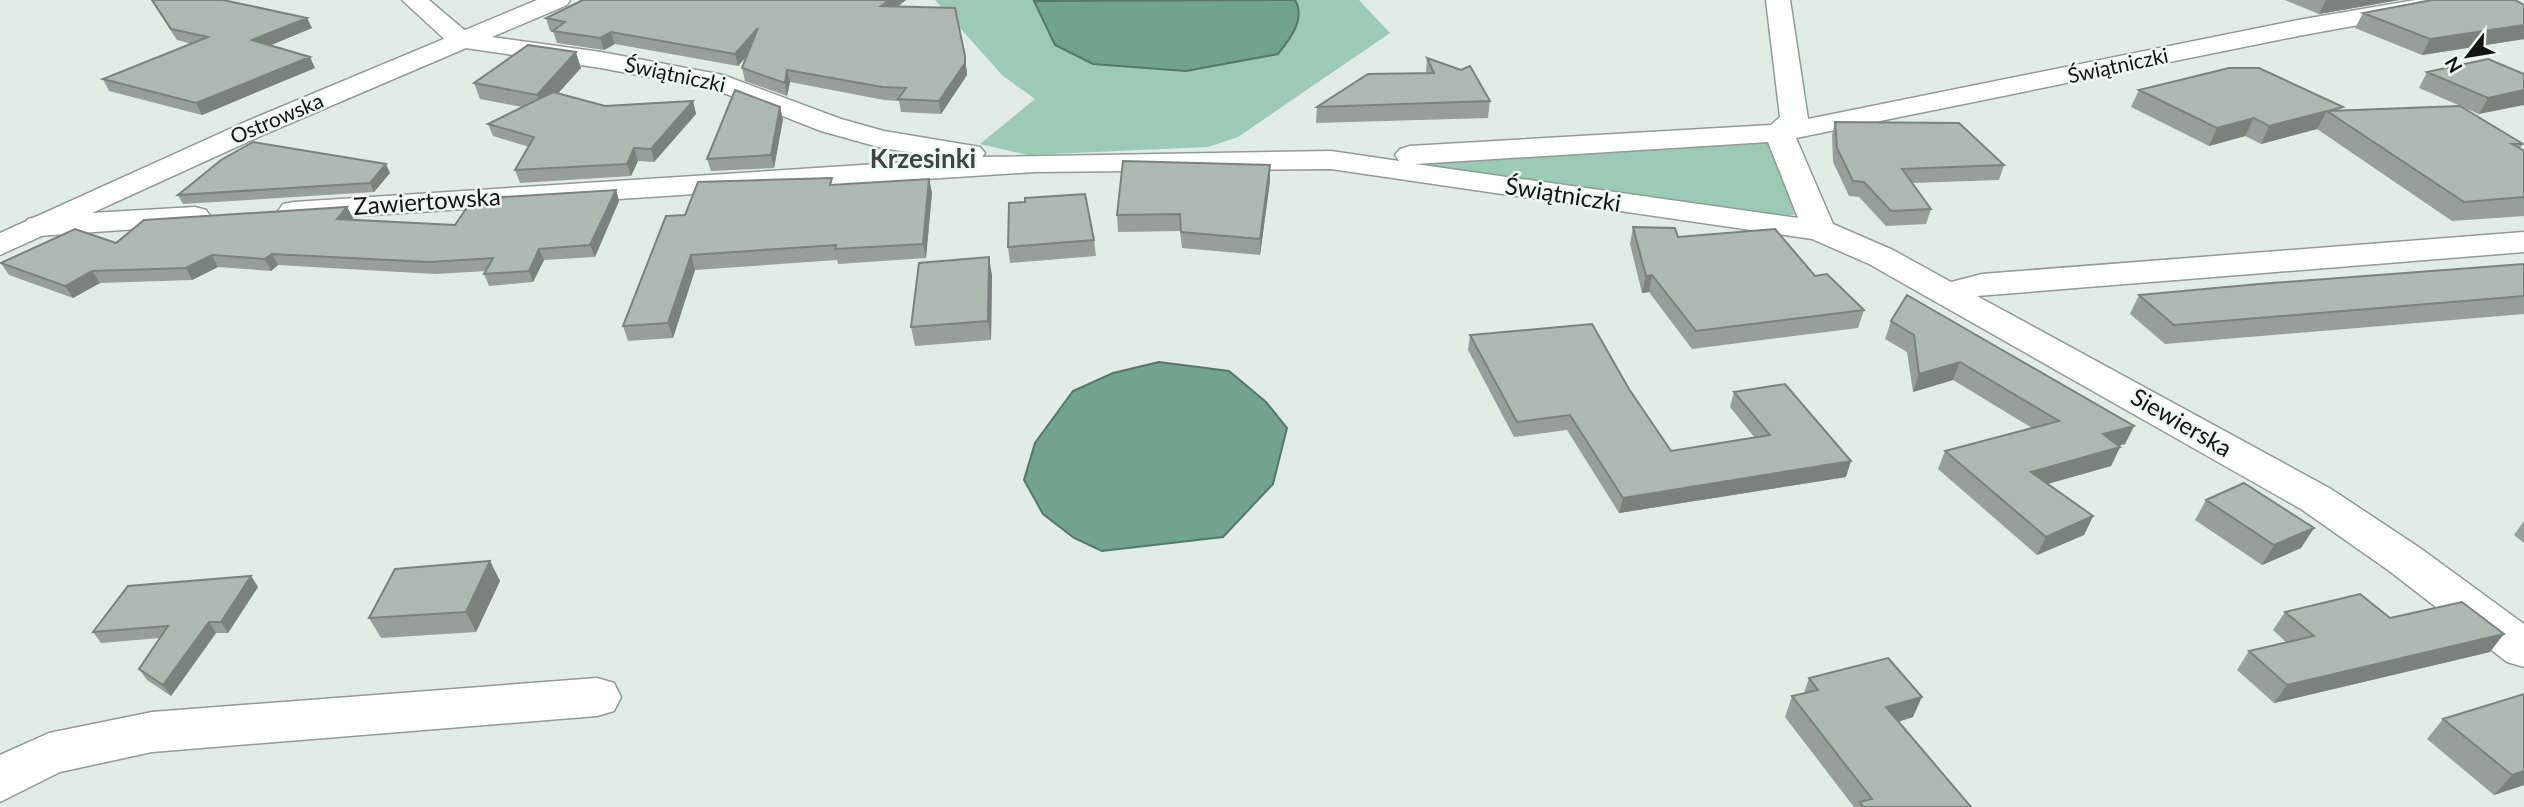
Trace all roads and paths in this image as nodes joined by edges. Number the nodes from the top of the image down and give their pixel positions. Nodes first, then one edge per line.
1 (414, 0) edge
2 (558, 0) edge
3 (1778, 0) edge
4 (2457, 0) edge
5 (461, 41) junction
6 (1779, 133) junction
7 (882, 139) junction
8 (1331, 160) junction
9 (1035, 163) junction
10 (858, 176) junction
11 (261, 213) edge
12 (219, 215) edge
13 (39, 226) junction
14 (1819, 230) junction
15 (2524, 242) edge
16 (0, 245) edge
17 (1948, 293) junction
18 (2524, 649) edge
19 (597, 697) dead end
20 (0, 780) edge

1 - 5 street
2 - 5 street, Ostrowska
3 - 6 street
4 - 6 street, Świątniczki
5 - 7 street, Świątniczki
5 - 13 street, Ostrowska
6 - 8 street, Świątniczki
6 - 14 street
7 - 9 street, Świątniczki
7 - 10 street
8 - 9 street, Świątniczki
8 - 14 street, Świątniczki
9 - 10 street, Świątniczki
10 - 11 street, Zawiertowska
12 - 13 street
13 - 16 street, Ostrowska
14 - 17 street, Siewierska
15 - 17 street
17 - 18 street, Siewierska
19 - 20 street

